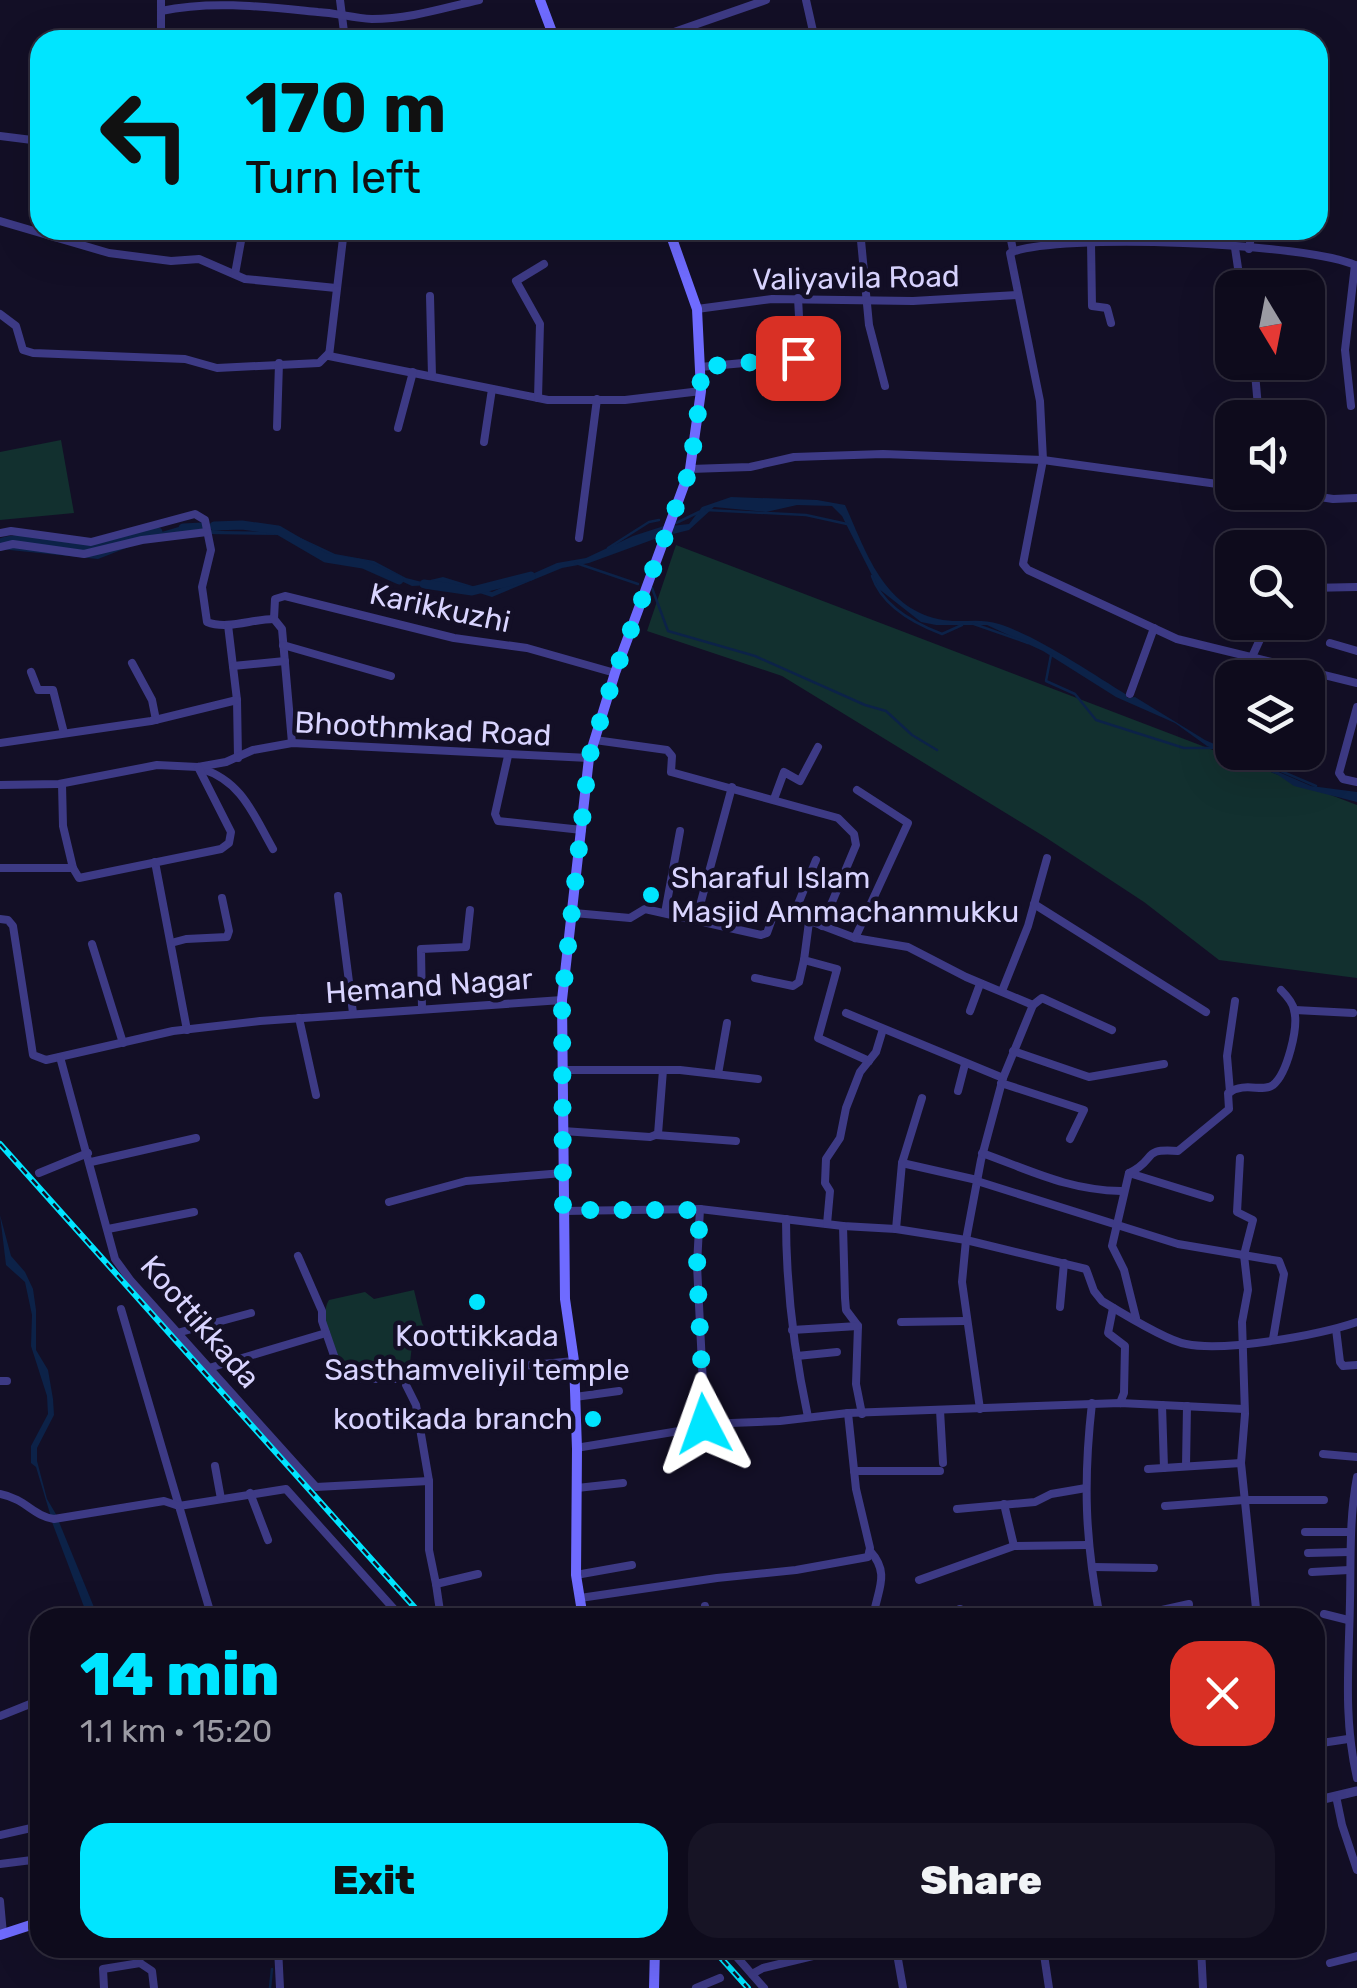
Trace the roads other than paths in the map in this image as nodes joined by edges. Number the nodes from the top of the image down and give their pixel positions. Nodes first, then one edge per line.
1 (161, 0) edge
2 (340, 0) edge
3 (424, 0) edge
4 (480, 0) edge
5 (540, 0) edge
6 (766, 0) edge
7 (806, 0) edge
8 (267, 3) edge
9 (162, 12) junction
10 (424, 15) junction
11 (342, 18) junction
12 (161, 30) edge
13 (344, 30) edge
14 (551, 30) edge
15 (680, 30) edge
16 (813, 30) edge
17 (0, 136) edge
18 (30, 140) edge
19 (0, 221) edge
20 (30, 229) edge
21 (67, 240) edge
22 (241, 240) edge
23 (343, 240) edge
24 (673, 240) edge
25 (861, 240) edge
26 (1011, 240) edge
27 (1076, 240) edge
28 (1250, 240) edge
29 (1091, 242) junction
30 (1145, 242) joint
31 (1076, 243) junction
32 (1234, 248) junction
33 (1249, 248) junction
34 (1013, 250) junction
35 (544, 264) dead end
36 (1356, 266) edge
37 (1238, 270) edge
38 (235, 274) junction
39 (336, 288) junction
40 (1016, 295) junction
41 (430, 296) dead end
42 (798, 298) junction
43 (866, 300) junction
44 (697, 309) junction
45 (0, 314) edge
46 (1111, 323) dead end
47 (329, 356) junction
48 (278, 363) junction
49 (700, 367) junction
50 (413, 372) junction
51 (432, 376) junction
52 (885, 386) dead end
53 (492, 389) junction
54 (701, 391) junction
55 (538, 398) junction
56 (597, 399) junction
57 (1351, 406) dead end
58 (278, 427) dead end
59 (398, 428) dead end
60 (484, 442) dead end
61 (1043, 460) junction
62 (690, 469) junction
63 (1215, 484) edge
64 (1325, 498) edge
65 (1357, 498) edge
66 (207, 532) junction
67 (0, 533) edge
68 (578, 538) dead end
69 (0, 547) edge
70 (1357, 587) edge
71 (1325, 588) edge
72 (274, 619) junction
73 (228, 625) junction
74 (1154, 628) junction
75 (1260, 640) edge
76 (1330, 643) dead end
77 (283, 644) junction
78 (1357, 651) edge
79 (1251, 659) junction
80 (285, 662) junction
81 (132, 663) dead end
82 (233, 666) junction
83 (32, 672) dead end
84 (615, 673) junction
85 (391, 676) dead end
86 (1357, 683) edge
87 (1130, 694) dead end
88 (236, 700) junction
89 (1357, 707) edge
90 (156, 720) junction
91 (64, 733) junction
92 (595, 740) junction
93 (0, 742) edge
94 (292, 743) junction
95 (818, 747) dead end
96 (508, 756) junction
97 (238, 758) junction
98 (589, 758) junction
99 (198, 767) junction
100 (1357, 782) edge
101 (62, 784) junction
102 (0, 785) edge
103 (732, 788) junction
104 (857, 790) dead end
105 (774, 799) junction
106 (582, 830) junction
107 (680, 831) dead end
108 (274, 850) dead end
109 (1047, 858) dead end
110 (816, 860) dead end
111 (155, 862) junction
112 (0, 868) edge
113 (73, 868) junction
114 (338, 896) dead end
115 (222, 898) dead end
116 (1034, 904) junction
117 (470, 910) dead end
118 (574, 913) junction
119 (665, 914) junction
120 (794, 914) junction
121 (0, 919) edge
122 (696, 920) junction
123 (809, 922) junction
124 (822, 926) junction
125 (855, 938) junction
126 (92, 944) dead end
127 (170, 944) junction
128 (804, 960) junction
129 (755, 978) dead end
130 (980, 984) junction
131 (1281, 990) dead end
132 (1002, 991) junction
133 (562, 1000) junction
134 (1235, 1001) dead end
135 (1033, 1004) junction
136 (422, 1010) junction
137 (1295, 1010) junction
138 (970, 1011) dead end
139 (1206, 1012) dead end
140 (352, 1013) junction
141 (846, 1014) dead end
142 (1353, 1014) dead end
143 (299, 1018) junction
144 (726, 1022) dead end
145 (883, 1028) junction
146 (187, 1030) junction
147 (1112, 1030) dead end
148 (123, 1044) junction
149 (1013, 1051) junction
150 (60, 1057) junction
151 (869, 1061) junction
152 (966, 1064) junction
153 (1164, 1064) dead end
154 (563, 1070) junction
155 (663, 1070) junction
156 (718, 1074) junction
157 (758, 1080) dead end
158 (1002, 1081) junction
159 (958, 1091) dead end
160 (1230, 1092) junction
161 (316, 1095) dead end
162 (922, 1098) dead end
163 (563, 1131) junction
164 (656, 1135) junction
165 (196, 1138) dead end
166 (1070, 1139) dead end
167 (736, 1141) dead end
168 (982, 1153) junction
169 (90, 1158) junction
170 (1240, 1158) dead end
171 (902, 1163) junction
172 (1129, 1172) junction
173 (39, 1173) dead end
174 (563, 1173) junction
175 (977, 1180) junction
176 (1122, 1191) dead end
177 (1210, 1198) dead end
178 (389, 1202) dead end
179 (563, 1210) junction
180 (700, 1210) junction
181 (194, 1212) dead end
182 (786, 1220) junction
183 (827, 1224) junction
184 (843, 1226) junction
185 (1116, 1226) junction
186 (896, 1228) junction
187 (108, 1229) junction
188 (966, 1240) junction
189 (1244, 1255) junction
190 (298, 1256) dead end
191 (1064, 1263) junction
192 (1060, 1307) dead end
193 (1113, 1308) junction
194 (121, 1309) dead end
195 (251, 1313) dead end
196 (1136, 1318) junction
197 (965, 1320) junction
198 (901, 1322) dead end
199 (1357, 1322) edge
200 (858, 1326) junction
201 (1336, 1329) junction
202 (792, 1330) junction
203 (177, 1333) junction
204 (326, 1333) junction
205 (1273, 1339) junction
206 (1243, 1342) junction
207 (836, 1352) dead end
208 (797, 1356) junction
209 (574, 1360) junction
210 (1357, 1365) edge
211 (209, 1368) junction
212 (406, 1379) junction
213 (618, 1391) dead end
214 (575, 1397) junction
215 (1092, 1403) junction
216 (1120, 1403) junction
217 (1162, 1405) junction
218 (1188, 1406) junction
219 (980, 1408) junction
220 (940, 1410) junction
221 (1244, 1410) junction
222 (848, 1413) junction
223 (862, 1414) junction
224 (808, 1418) junction
225 (704, 1424) junction
226 (576, 1448) junction
227 (1323, 1454) dead end
228 (1357, 1457) edge
229 (1241, 1463) junction
230 (215, 1466) dead end
231 (1186, 1466) junction
232 (1148, 1468) dead end
233 (1164, 1468) junction
234 (854, 1471) junction
235 (1357, 1477) edge
236 (429, 1482) junction
237 (622, 1483) dead end
238 (577, 1488) junction
239 (1086, 1488) junction
240 (250, 1493) junction
241 (0, 1494) edge
242 (221, 1499) junction
243 (1244, 1500) junction
244 (1324, 1500) dead end
245 (1004, 1504) junction
246 (180, 1506) junction
247 (1165, 1506) dead end
248 (956, 1509) dead end
249 (1305, 1532) dead end
250 (1350, 1532) junction
251 (268, 1540) dead end
252 (1087, 1545) junction
253 (1014, 1546) junction
254 (870, 1551) junction
255 (1349, 1552) junction
256 (1308, 1553) dead end
257 (632, 1565) dead end
258 (1093, 1567) junction
259 (1154, 1568) dead end
260 (1349, 1570) junction
261 (1312, 1572) dead end
262 (478, 1574) dead end
263 (576, 1575) junction
264 (919, 1580) dead end
265 (436, 1584) junction
266 (580, 1598) junction
267 (1189, 1604) dead end
268 (209, 1608) edge
269 (393, 1608) edge
270 (440, 1608) edge
271 (582, 1608) edge
272 (874, 1608) edge
273 (1099, 1608) edge
274 (1171, 1608) edge
275 (1256, 1608) edge
276 (1354, 1608) edge
277 (1325, 1614) edge
278 (1348, 1620) junction
279 (1357, 1647) edge
280 (1346, 1648) junction
281 (30, 1704) edge
282 (0, 1716) edge
283 (1348, 1739) junction
284 (1325, 1742) edge
285 (1357, 1778) edge
286 (1357, 1791) edge
287 (1336, 1796) junction
288 (1325, 1799) edge
289 (30, 1828) edge
290 (0, 1835) edge
291 (30, 1860) edge
292 (0, 1864) edge
293 (1357, 1870) edge
294 (0, 1901) edge
295 (30, 1925) edge
296 (2, 1935) edge
297 (1357, 1956) edge
298 (138, 1958) edge
299 (278, 1958) edge
300 (655, 1958) edge
301 (738, 1958) edge
302 (807, 1958) edge
303 (898, 1958) edge
304 (1045, 1958) edge
305 (1201, 1958) edge
306 (140, 1963) junction
307 (1330, 1964) dead end
308 (752, 1974) junction
309 (720, 1978) dead end
310 (104, 1988) edge
311 (154, 1988) edge
312 (280, 1988) edge
313 (654, 1988) edge
314 (696, 1988) edge
315 (764, 1988) edge
316 (903, 1988) edge
317 (1049, 1988) edge
318 (1203, 1988) edge

1 - 9 street
2 - 11 street
3 - 10 street
4 - 10 street
5 - 14 main road
6 - 15 street
7 - 16 street
8 - 9 street
8 - 11 street
9 - 12 street
10 - 11 street
11 - 13 street
17 - 18 street
19 - 20 street
21 - 38 street
22 - 38 street
23 - 39 street
24 - 44 main road
25 - 43 street
26 - 34 street
27 - 31 street
28 - 33 street
29 - 30 street
29 - 31 street
29 - 46 street
30 - 32 street
31 - 34 street
32 - 33 street
32 - 37 street
33 - 36 street
34 - 40 street
35 - 55 street
36 - 57 street
38 - 39 street
39 - 47 street
40 - 43 street, Valiyavila Road
40 - 61 street
41 - 51 street
42 - 43 street, Valiyavila Road
42 - 44 street, Valiyavila Road
42 - 49 street
43 - 52 street
44 - 49 main road
45 - 48 street
47 - 48 street
47 - 50 street
48 - 58 street
49 - 54 main road
50 - 51 street
50 - 59 street
51 - 53 street
53 - 55 street
53 - 60 street
54 - 56 street
54 - 62 main road
55 - 56 street
56 - 68 street
61 - 62 street
61 - 63 street
61 - 74 street
62 - 84 main road
64 - 65 street
66 - 67 street
66 - 69 street
66 - 73 street
70 - 71 street
72 - 73 street
72 - 77 street
72 - 84 street, Karikkuzhi
73 - 82 street
74 - 79 street
74 - 87 street
75 - 79 street
76 - 78 street
77 - 80 street
77 - 85 street
79 - 86 street
80 - 82 street
80 - 94 street
81 - 90 street
82 - 88 street
83 - 91 street
84 - 92 main road
88 - 90 street
88 - 97 street
89 - 100 street
90 - 91 street
91 - 93 street
92 - 98 main road
92 - 103 street
94 - 96 street, Bhoothmkad Road
94 - 97 street, Bhoothmkad Road
95 - 105 street
96 - 98 street, Bhoothmkad Road
96 - 106 street
97 - 99 street, Bhoothmkad Road
98 - 106 main road
99 - 101 street
99 - 108 street
99 - 111 street
101 - 102 street
101 - 113 street
103 - 105 street
103 - 122 street
104 - 125 street
105 - 124 street
106 - 118 main road
107 - 119 street
109 - 116 street
110 - 120 street
111 - 113 street
111 - 127 street
112 - 113 street
114 - 140 street
115 - 127 street
116 - 132 street
116 - 139 street
117 - 136 street
118 - 119 street
118 - 133 main road
119 - 122 street
120 - 122 street
120 - 123 street
121 - 150 street
123 - 124 street
123 - 128 street
124 - 125 street
125 - 130 street
126 - 148 street
127 - 146 street
128 - 129 street
128 - 151 street
130 - 132 street
130 - 138 street
131 - 137 street
132 - 135 street
133 - 136 street, Hemand Nagar
133 - 154 main road
134 - 160 street
135 - 147 street
135 - 149 street
136 - 140 street, Hemand Nagar
137 - 142 street
137 - 160 street
140 - 143 street, Hemand Nagar
141 - 145 street
143 - 146 street, Hemand Nagar
143 - 161 street, Hemand Nagar
144 - 156 street
145 - 151 street
145 - 152 street
146 - 148 street, Hemand Nagar
148 - 150 street, Hemand Nagar
149 - 153 street
149 - 158 street
150 - 169 street, Koottikkada
151 - 183 street
152 - 158 street
152 - 159 street
154 - 155 street
154 - 163 main road
155 - 156 street
155 - 164 street
156 - 157 street
158 - 166 street
158 - 168 street
160 - 172 street
162 - 171 street
163 - 164 street
163 - 174 main road
164 - 167 street
165 - 169 street
168 - 175 street
168 - 176 street
169 - 173 street
169 - 187 street, Koottikkada
170 - 189 street
171 - 175 street
171 - 186 street
172 - 177 street
172 - 185 street
174 - 178 street
174 - 179 main road
175 - 185 street
175 - 188 street
179 - 180 street
179 - 209 main road
180 - 182 street
180 - 225 street
181 - 187 street
182 - 183 street
182 - 202 street
183 - 184 street
184 - 186 street
184 - 200 street
185 - 189 street
185 - 196 street
186 - 188 street
187 - 203 street, Koottikkada
188 - 191 street
188 - 197 street
189 - 205 street
189 - 206 street
190 - 204 street
191 - 192 street
191 - 193 street
193 - 196 street
193 - 216 street
194 - 246 street
195 - 203 street
196 - 206 street
197 - 198 street
197 - 219 street
199 - 201 street
200 - 202 street
200 - 223 street
201 - 205 street
201 - 210 street
202 - 208 street
203 - 211 street, Koottikkada
204 - 211 street
204 - 212 street
205 - 206 street
206 - 221 street
207 - 208 street
208 - 224 street
209 - 212 street
209 - 214 main road
211 - 236 street, Koottikkada
212 - 236 street
213 - 214 street
214 - 226 main road
215 - 216 street
215 - 219 street
215 - 239 street
216 - 217 street
217 - 218 street
217 - 233 street
218 - 221 street
218 - 231 street
219 - 220 street
220 - 223 street
220 - 234 street
221 - 229 street
222 - 223 street
222 - 224 street
222 - 234 street
224 - 225 street
225 - 226 street
226 - 238 main road
227 - 228 street
229 - 231 street
229 - 243 street
230 - 242 street
231 - 233 street
232 - 233 street
234 - 254 street
235 - 250 street
236 - 265 street
237 - 238 street
238 - 263 main road
239 - 245 street
239 - 252 street
240 - 242 street
240 - 251 street
240 - 269 street
241 - 246 street
242 - 246 street
243 - 244 street
243 - 247 street
243 - 275 street
245 - 248 street
245 - 253 street
246 - 268 street
249 - 250 street
250 - 255 street
252 - 253 street
252 - 258 street
253 - 264 street
254 - 266 street
254 - 272 street
255 - 256 street
255 - 260 street
257 - 263 street
258 - 259 street
258 - 273 street
260 - 261 street
260 - 276 street
262 - 265 street
263 - 266 main road
265 - 270 street
266 - 271 main road
267 - 274 street
276 - 278 street
277 - 278 street
278 - 280 street
279 - 280 street
280 - 283 street
281 - 282 street
283 - 284 street
283 - 285 street
286 - 287 street
287 - 288 street
287 - 293 street
289 - 290 street
291 - 292 street
294 - 296 street
295 - 296 main road
297 - 307 street
298 - 306 street
299 - 312 street
300 - 313 main road
301 - 308 street
302 - 308 street
303 - 316 street
304 - 317 street
305 - 318 street
306 - 310 street
306 - 311 street
308 - 315 street
309 - 314 street

